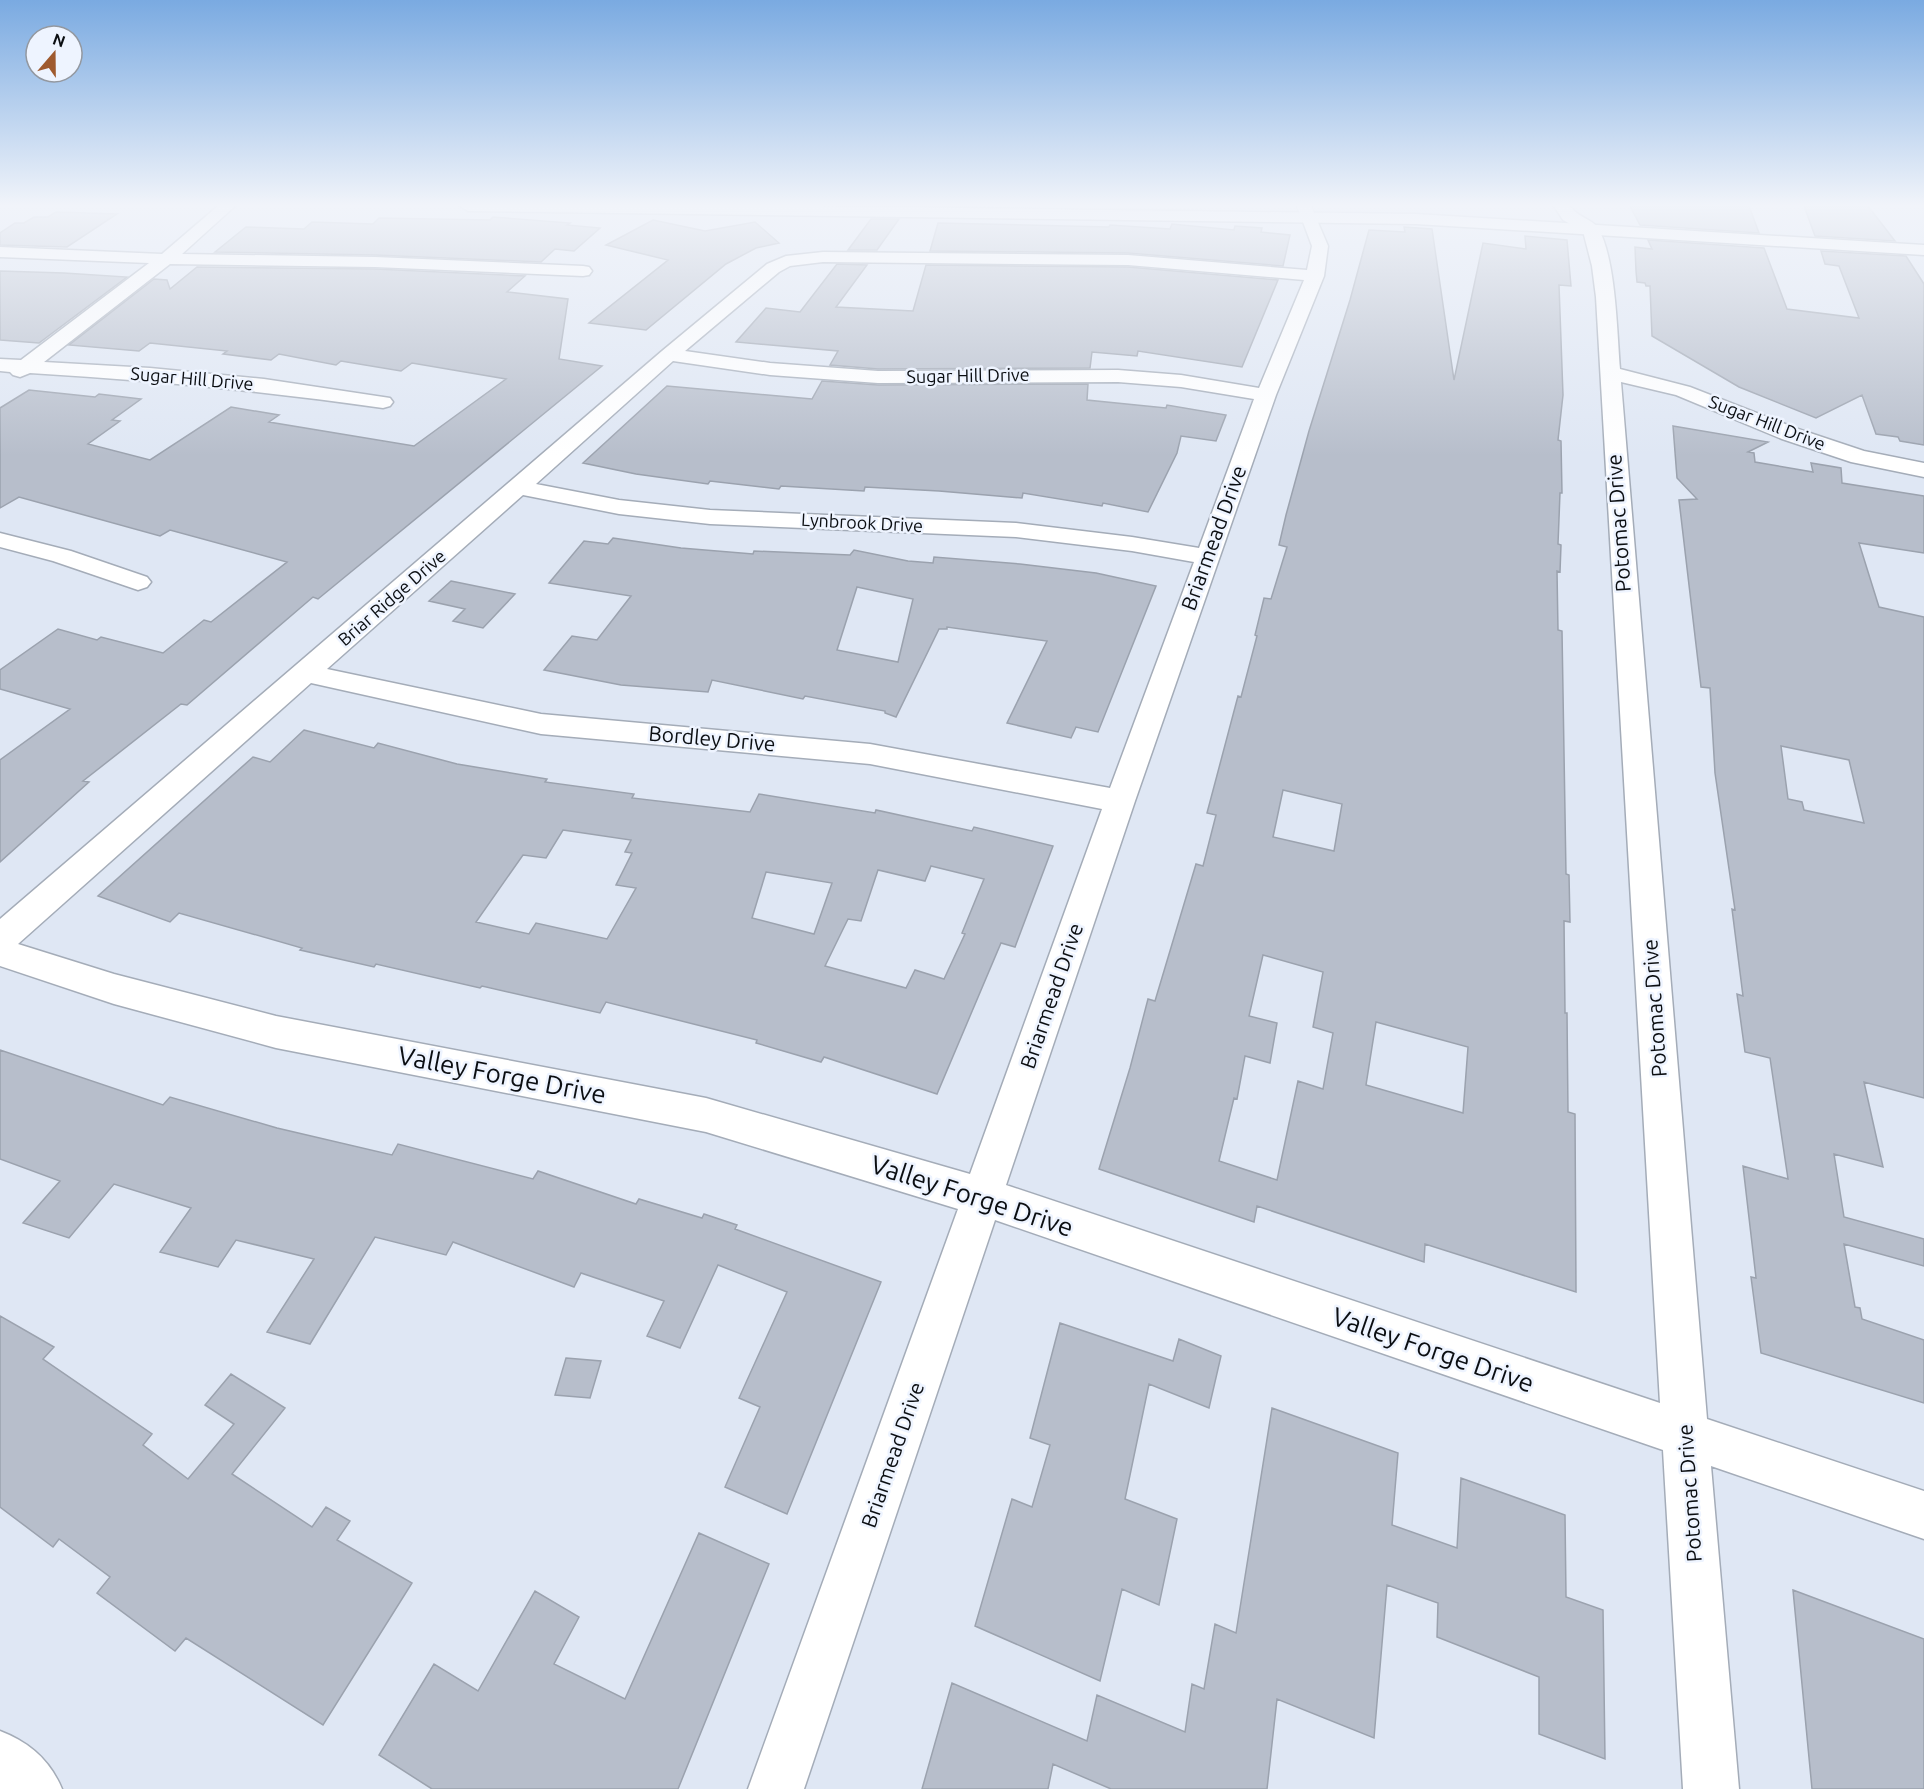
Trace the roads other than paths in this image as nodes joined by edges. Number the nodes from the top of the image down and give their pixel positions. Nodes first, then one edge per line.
1 (127, 289) edge
2 (747, 289) edge
3 (1309, 289) edge
4 (1603, 289) edge
5 (669, 355) junction
6 (0, 365) edge
7 (26, 367) junction
8 (1610, 374) junction
9 (0, 384) edge
10 (1266, 395) junction
11 (383, 402) dead end
12 (1924, 470) edge
13 (518, 487) junction
14 (0, 540) edge
15 (1207, 557) junction
16 (138, 582) dead end
17 (306, 673) junction
18 (1120, 801) junction
19 (0, 939) edge
20 (0, 952) edge
21 (983, 1197) junction
22 (1686, 1436) junction
23 (1924, 1515) edge
24 (0, 1758) edge
25 (34, 1789) edge
26 (776, 1789) edge
27 (1711, 1789) edge

1 - 7 street
2 - 5 street, Briar Ridge Drive
3 - 10 street, Briarmead Drive
4 - 8 street, Potomac Drive
5 - 10 street, Sugar Hill Drive
5 - 13 street, Briar Ridge Drive
6 - 7 street, Sugar Hill Drive
7 - 9 street
7 - 11 street, Sugar Hill Drive
8 - 12 street, Sugar Hill Drive
8 - 22 street, Potomac Drive
10 - 15 street, Briarmead Drive
13 - 15 street, Lynbrook Drive
13 - 17 street, Briar Ridge Drive
14 - 16 street
15 - 18 street, Briarmead Drive
17 - 18 street, Bordley Drive
17 - 19 street, Briar Ridge Drive
18 - 21 street, Briarmead Drive
20 - 21 street, Valley Forge Drive
21 - 22 street, Valley Forge Drive
21 - 26 street, Briarmead Drive
22 - 23 street, Valley Forge Drive
22 - 27 street, Potomac Drive
24 - 25 street

